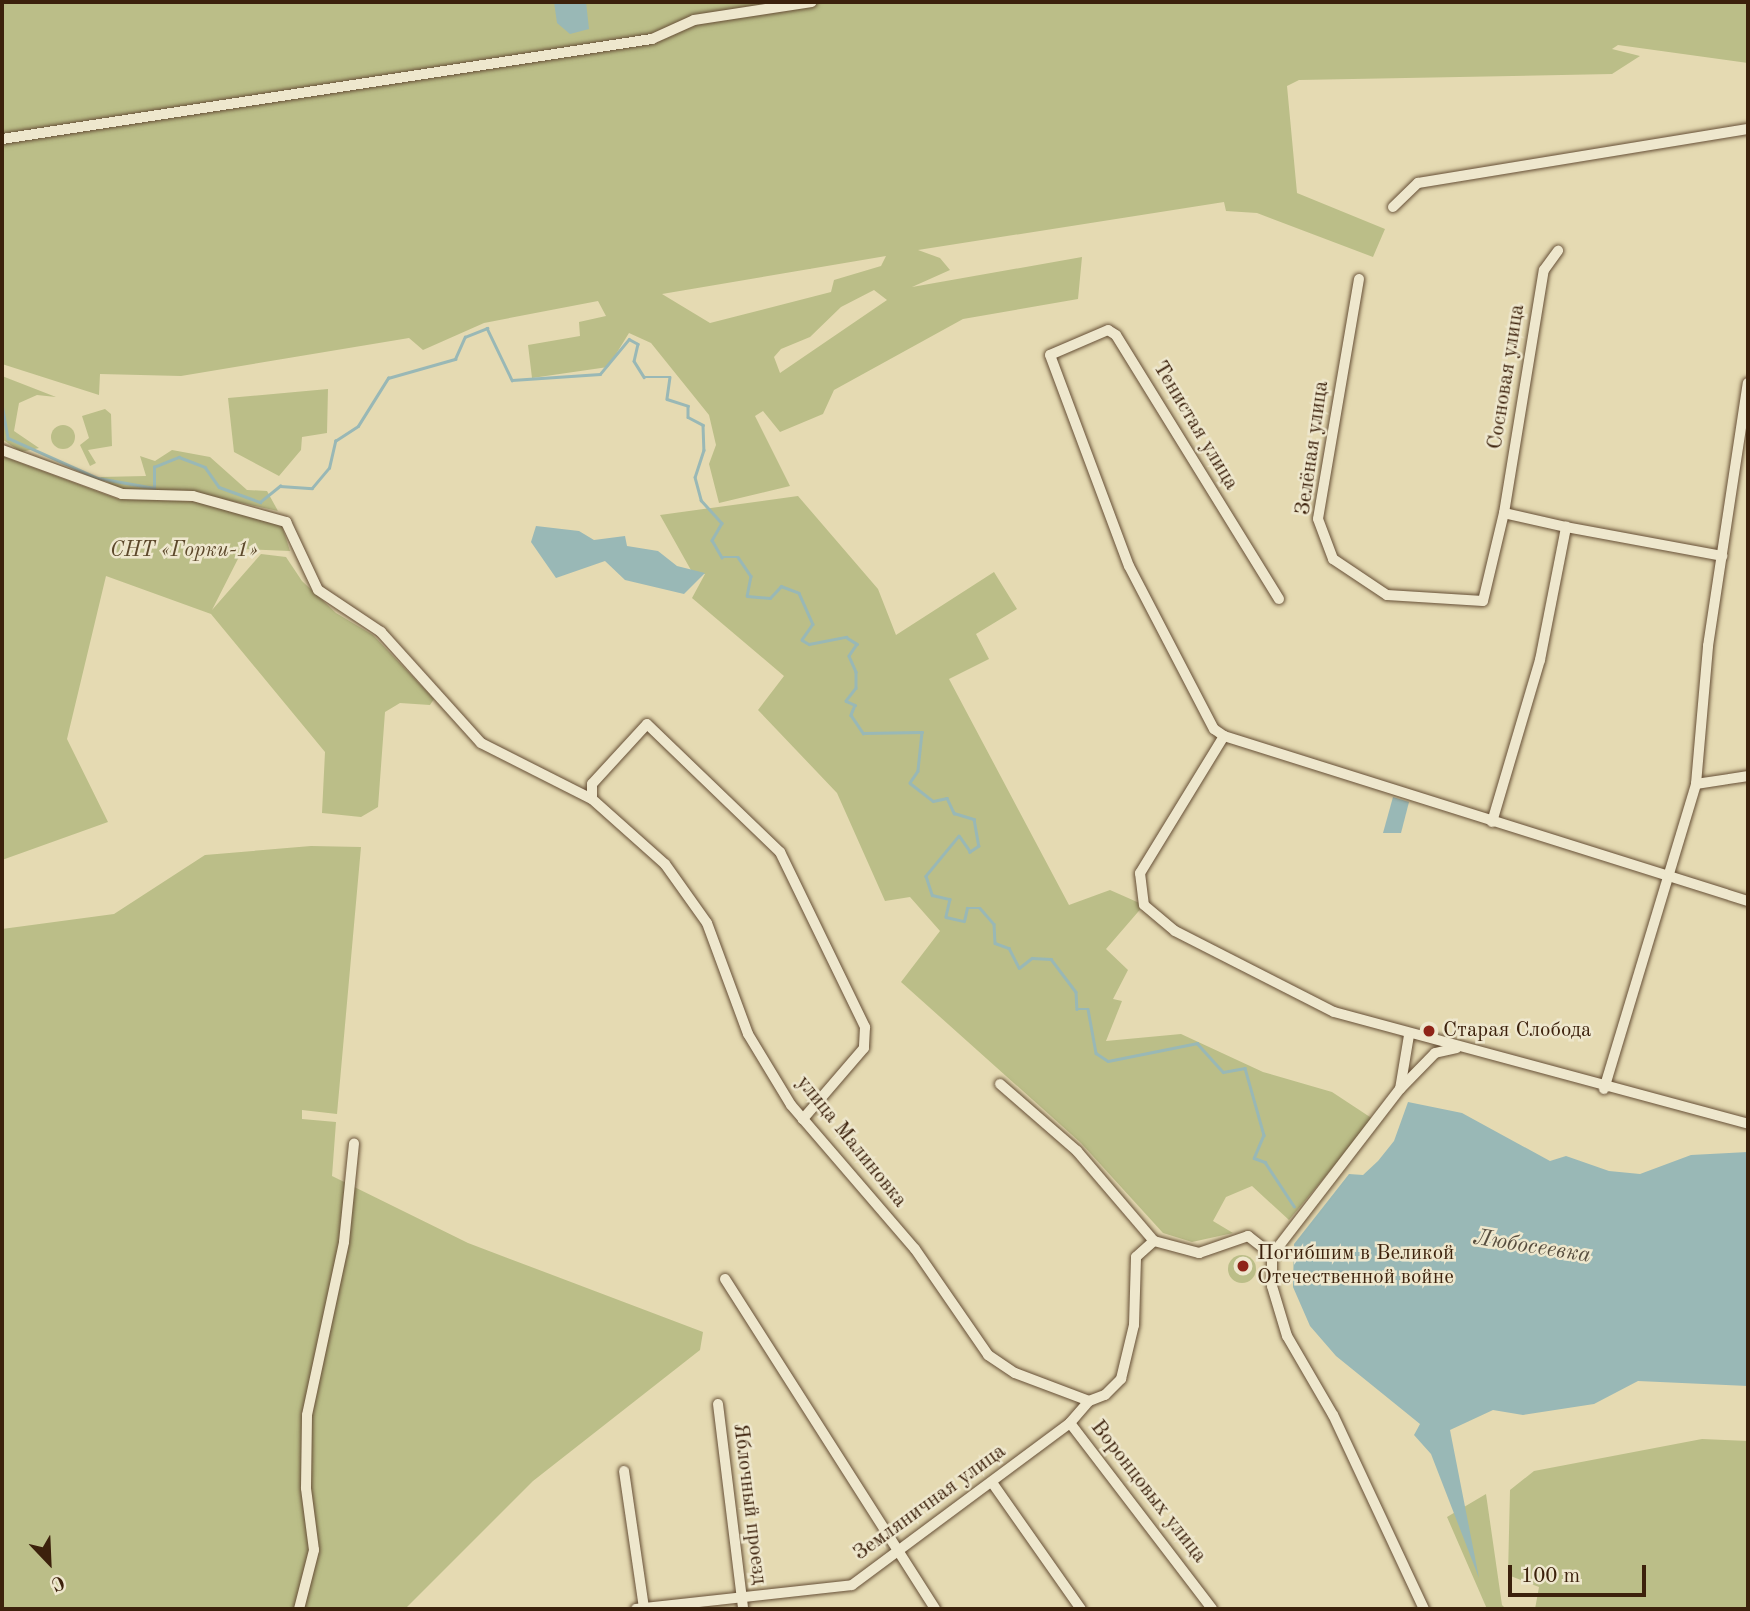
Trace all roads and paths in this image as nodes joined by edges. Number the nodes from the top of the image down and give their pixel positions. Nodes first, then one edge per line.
1 (812, 2) edge
2 (1748, 129) edge
3 (2, 139) edge
4 (1393, 207) dead end
5 (1558, 251) dead end
6 (1359, 279) dead end
7 (1748, 383) edge
8 (2, 450) edge
9 (1504, 513) junction
10 (1566, 527) junction
11 (1722, 556) junction
12 (1279, 599) dead end
13 (1224, 736) junction
14 (1748, 776) edge
15 (1696, 785) junction
16 (592, 799) junction
17 (1492, 822) junction
18 (1667, 876) junction
19 (1748, 901) edge
20 (1409, 1034) junction
21 (1433, 1041) junction
22 (1457, 1048) junction
23 (1435, 1053) junction
24 (1000, 1084) dead end
25 (1400, 1089) junction
26 (1604, 1089) junction
27 (803, 1119) junction
28 (1748, 1124) edge
29 (354, 1144) dead end
30 (1154, 1241) junction
31 (1272, 1255) junction
32 (725, 1279) dead end
33 (1089, 1401) junction
34 (718, 1404) dead end
35 (1070, 1423) junction
36 (624, 1471) dead end
37 (993, 1483) junction
38 (898, 1548) junction
39 (742, 1598) junction
40 (299, 1609) edge
41 (640, 1609) edge
42 (743, 1609) edge
43 (935, 1609) edge
44 (1081, 1609) edge
45 (1212, 1609) edge
46 (1424, 1609) edge

1 - 3 street
2 - 4 street
5 - 9 street, Сосновая улица
6 - 9 street, Зелёная улица
7 - 11 street
8 - 16 street
9 - 10 street
10 - 11 street
10 - 17 street
11 - 15 street
12 - 13 street, Тенистая улица
13 - 17 street
13 - 20 street
14 - 15 street
15 - 18 street
16 - 27 street, улица Малиновка
16 - 27 street
17 - 18 street
18 - 19 street
18 - 26 street
20 - 21 street
20 - 25 street
21 - 22 street
21 - 23 street
22 - 23 street
22 - 26 street
23 - 25 street
24 - 30 street
25 - 31 street
26 - 28 street
27 - 33 street, улица Малиновка
29 - 40 street
30 - 31 street
30 - 33 street, Воронцовых улица
31 - 46 street
32 - 38 street
33 - 35 street, Воронцовых улица
34 - 39 street, Яблочный проезд
35 - 37 street, Земляничная улица
35 - 45 street, Воронцовых улица
36 - 41 street
37 - 38 street, Земляничная улица
37 - 44 street
38 - 39 street, Земляничная улица
38 - 43 street
39 - 41 street, Земляничная улица
39 - 42 street, Яблочный проезд

